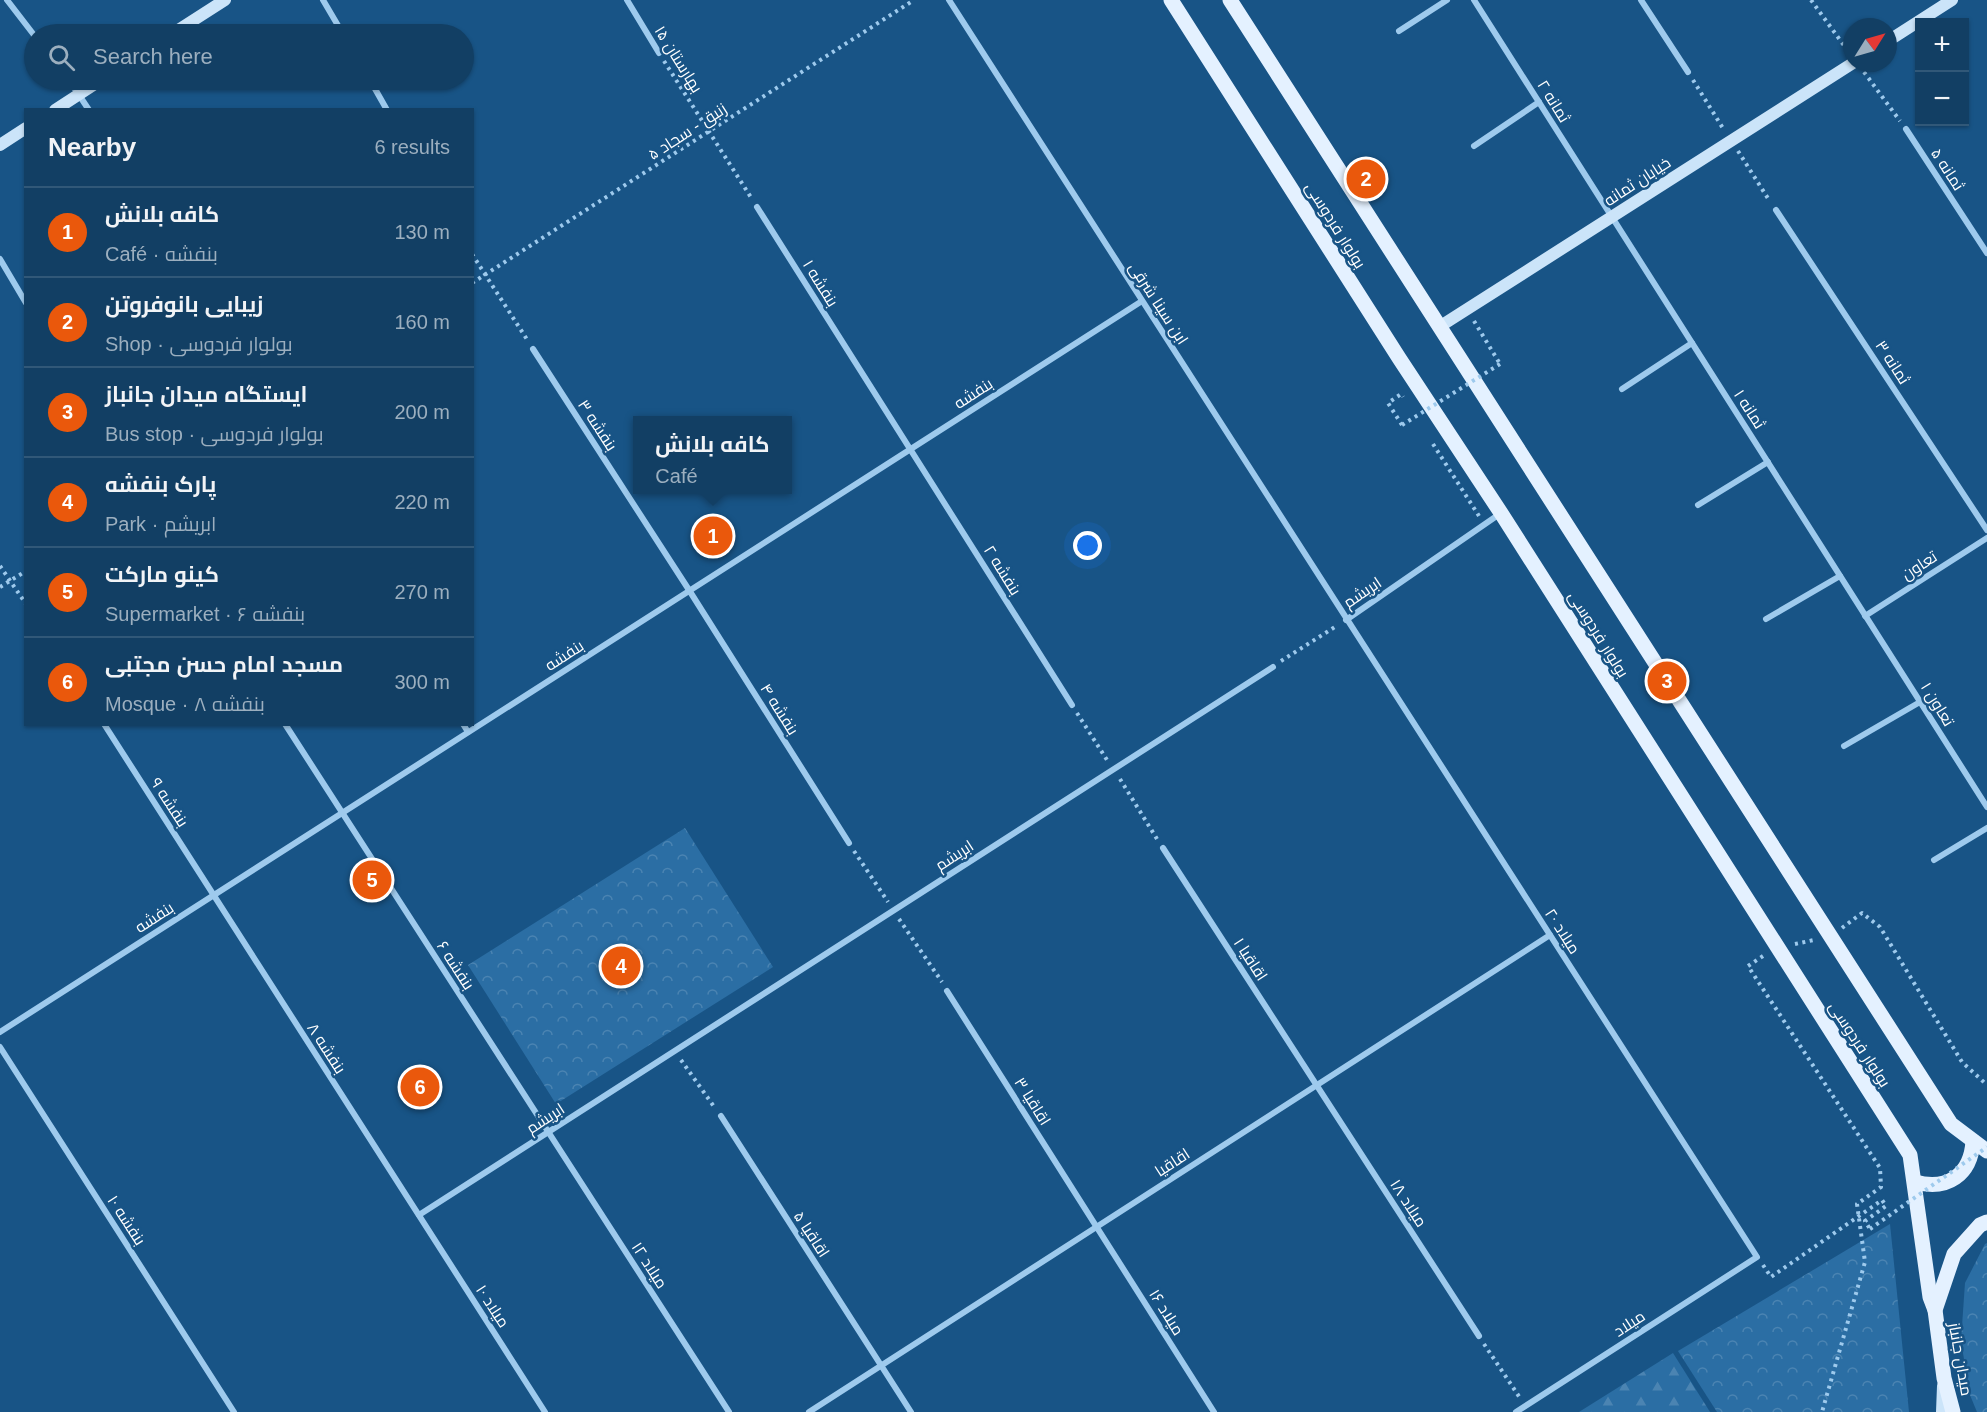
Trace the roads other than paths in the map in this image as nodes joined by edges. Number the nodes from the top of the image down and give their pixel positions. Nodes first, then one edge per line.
1 (7, 0) edge
2 (225, 0) edge
3 (323, 0) edge
4 (627, 0) edge
5 (949, 0) edge
6 (1171, 0) edge
7 (1230, 0) edge
8 (1447, 0) edge
9 (1474, 0) edge
10 (1641, 0) edge
11 (1952, 0) edge
12 (26, 24) edge
13 (188, 24) edge
14 (337, 24) edge
15 (1399, 31) dead end
16 (1897, 35) edge
17 (659, 53) road end
18 (1843, 71) edge
19 (1688, 72) dead end
20 (77, 90) edge
21 (85, 90) edge
22 (376, 90) edge
23 (80, 93) junction
24 (1539, 102) junction
25 (58, 108) edge
26 (88, 108) edge
27 (386, 108) edge
28 (24, 129) edge
29 (1906, 129) road end
30 (0, 145) edge
31 (1473, 146) dead end
32 (757, 207) road end
33 (1776, 210) dead end
34 (1612, 217) junction
35 (1987, 254) edge
36 (0, 259) edge
37 (24, 300) edge
38 (1142, 301) junction
39 (1439, 327) junction
40 (1692, 343) junction
41 (533, 349) road end
42 (1622, 389) dead end
43 (910, 448) junction
44 (1768, 462) junction
45 (1698, 505) dead end
46 (1502, 513) junction
47 (1987, 530) edge
48 (1987, 538) edge
49 (1840, 576) junction
50 (689, 590) junction
51 (1865, 616) junction
52 (1766, 619) dead end
53 (1346, 620) junction
54 (1273, 667) road end
55 (1920, 702) junction
56 (1072, 705) dead end
57 (106, 726) edge
58 (286, 726) edge
59 (464, 726) edge
60 (468, 732) junction
61 (1844, 746) dead end
62 (1987, 807) edge
63 (342, 813) junction
64 (1987, 828) edge
65 (849, 843) dead end
66 (1163, 848) dead end
67 (1934, 860) dead end
68 (213, 895) junction
69 (1550, 935) junction
70 (947, 991) dead end
71 (0, 1032) edge
72 (0, 1047) edge
73 (1316, 1085) junction
74 (721, 1116) road end
75 (548, 1132) junction
76 (1982, 1146) edge
77 (1915, 1182) junction
78 (419, 1215) junction
79 (1987, 1222) edge
80 (1096, 1227) junction
81 (1757, 1257) joint
82 (1935, 1310) junction
83 (1479, 1336) road end
84 (881, 1366) junction
85 (1944, 1378) junction
86 (233, 1410) edge
87 (545, 1412) edge
88 (729, 1412) edge
89 (809, 1412) edge
90 (910, 1412) edge
91 (1214, 1412) edge
92 (1516, 1412) edge
93 (1942, 1412) edge
94 (1953, 1412) edge

1 - 12 street
2 - 13 street
3 - 14 street
4 - 17 street, بهارستان ۱۵
5 - 38 street, ابن سینا شرقی
6 - 46 main road, بولوار فردوسی
7 - 39 main road, بولوار فردوسی
8 - 15 street
9 - 24 street, ثمانه ۲
10 - 19 street
11 - 16 street
18 - 34 street, خیابان ثمانه
20 - 23 street
21 - 23 street
22 - 27 street
23 - 25 street
23 - 26 street
24 - 31 street
24 - 34 street, ثمانه ۲
28 - 30 street
29 - 35 street, ثمانه ۵
32 - 43 street, بنفشه ۱
33 - 47 street, ثمانه ۳
34 - 39 street, خیابان ثمانه
34 - 40 street, ثمانه ۱
36 - 37 street
38 - 43 street, بنفشه
38 - 53 street, ابن سینا شرقی
39 - 76 main road, بولوار فردوسی
40 - 42 street
40 - 44 street, ثمانه ۱
41 - 50 street, بنفشه ۳
43 - 50 street, بنفشه
43 - 56 street, بنفشه ۲
44 - 45 street
44 - 49 street, ثمانه ۱
46 - 53 street, ابریشم
46 - 77 main road, بولوار فردوسی
48 - 51 street, تعاون
49 - 51 street, ثمانه ۱
49 - 52 street
50 - 60 street, بنفشه
50 - 65 street, بنفشه ۴
51 - 55 street, تعاون ۱
53 - 69 street, میلاد ۲۰
54 - 75 street, ابریشم
55 - 61 street
55 - 62 street, تعاون ۱
57 - 68 street, بنفشه ۹
58 - 63 street, بنفشه ۶
59 - 60 street
60 - 63 street, بنفشه
63 - 68 street, بنفشه
63 - 75 street, بنفشه ۶
64 - 67 street
66 - 73 street, اقاقیا ۱
68 - 71 street, بنفشه
68 - 78 street, بنفشه ۸
69 - 73 street, اقاقیا
69 - 81 street, میلاد ۲۰
70 - 80 street, اقاقیا ۳
72 - 86 street, بنفشه ۱۰
73 - 80 street, اقاقیا
73 - 83 street, میلاد ۱۸
74 - 84 street, اقاقیا ۵
75 - 78 street, ابریشم
75 - 88 street, میلاد ۱۲
76 - 77 main road
77 - 82 main road, بولوار فردوسی
78 - 87 street, میلاد ۱۰
79 - 82 main road, میدان جانباز
80 - 84 street, اقاقیا
80 - 91 street, میلاد ۱۶
81 - 92 street, میلاد
82 - 85 main road, میدان جانباز
84 - 89 street, اقاقیا
84 - 90 street, اقاقیا ۵
85 - 93 street
85 - 94 main road, میدان جانباز

